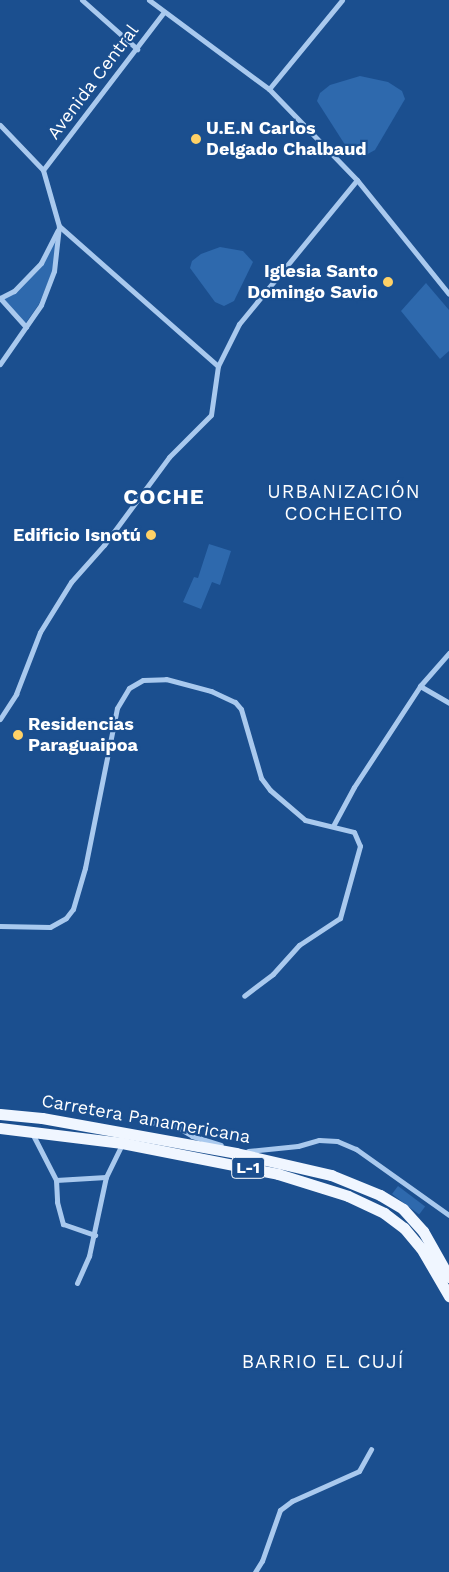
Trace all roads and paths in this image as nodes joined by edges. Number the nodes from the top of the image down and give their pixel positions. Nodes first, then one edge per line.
1 (82, 0) edge
2 (149, 0) edge
3 (342, 0) edge
4 (164, 12) junction
5 (137, 48) junction
6 (269, 89) junction
7 (0, 126) edge
8 (43, 170) junction
9 (357, 180) junction
10 (59, 226) junction
11 (449, 294) edge
12 (0, 298) edge
13 (26, 327) junction
14 (0, 364) edge
15 (218, 366) junction
16 (449, 653) edge
17 (420, 686) junction
18 (449, 703) edge
19 (0, 719) edge
20 (333, 826) junction
21 (0, 926) edge
22 (244, 996) dead end
23 (0, 1114) edge
24 (149, 1123) dead end
25 (0, 1128) edge
26 (31, 1131) junction
27 (190, 1140) junction
28 (122, 1143) junction
29 (106, 1177) junction
30 (56, 1180) junction
31 (449, 1215) edge
32 (95, 1235) junction
33 (449, 1275) edge
34 (77, 1283) dead end
35 (449, 1296) edge
36 (371, 1450) dead end
37 (255, 1572) edge

1 - 5 street
2 - 4 street
3 - 6 street
4 - 5 street, Avenida Central
4 - 6 street
5 - 8 street, Avenida Central
6 - 9 street
7 - 8 street
8 - 10 street
9 - 11 street
9 - 15 street
10 - 12 street
10 - 13 street
10 - 15 street
12 - 13 street
13 - 14 street
15 - 19 street
16 - 17 street
17 - 18 street
17 - 20 street
20 - 21 street
20 - 22 street
23 - 27 main road, Carretera Panamericana / L-1
24 - 27 street
25 - 26 main road, Carretera Panamericana / L-1
26 - 28 main road, Carretera Panamericana / L-1
26 - 30 street
27 - 31 street
27 - 33 main road, Carretera Panamericana / L-1
28 - 29 street
28 - 35 main road, Carretera Panamericana / L-1
29 - 30 street
29 - 32 street
30 - 32 street
32 - 34 street
36 - 37 street

